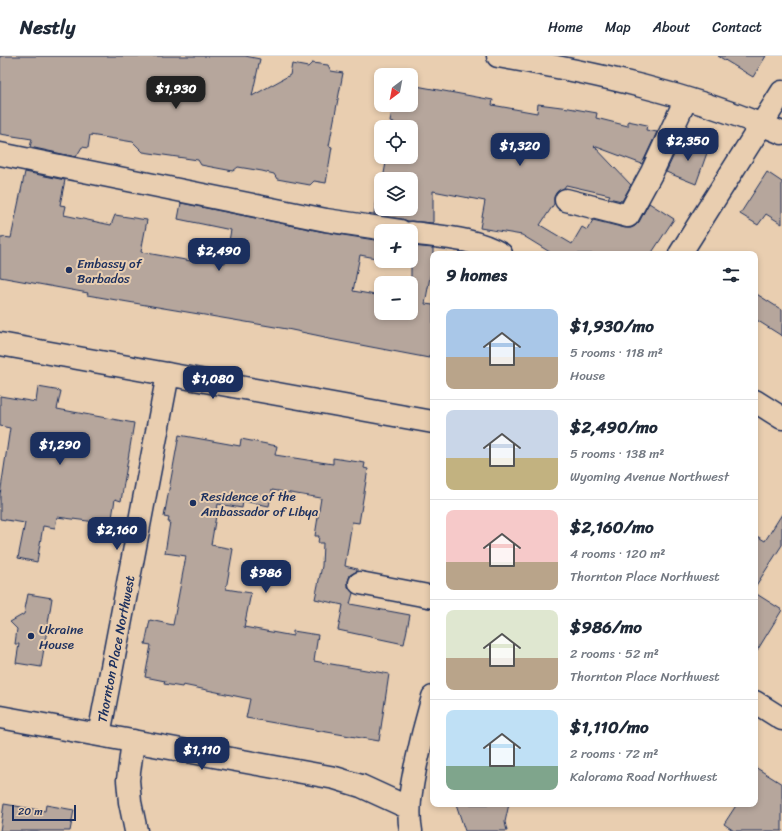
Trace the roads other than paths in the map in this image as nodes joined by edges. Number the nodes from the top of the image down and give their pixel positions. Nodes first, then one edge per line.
1 (498, 56) edge
2 (534, 59) edge
3 (782, 92) edge
4 (686, 99) junction
5 (762, 124) junction
6 (782, 132) edge
7 (0, 154) edge
8 (566, 200) dead end
9 (374, 227) edge
10 (418, 234) edge
11 (496, 251) edge
12 (682, 251) edge
13 (0, 344) edge
14 (168, 374) junction
15 (758, 403) edge
16 (782, 418) edge
17 (430, 421) edge
18 (360, 583) dead end
19 (430, 596) edge
20 (758, 704) edge
21 (430, 709) edge
22 (782, 719) edge
23 (1, 723) edge
24 (99, 735) junction
25 (133, 741) junction
26 (409, 808) junction
27 (129, 825) edge
28 (411, 831) edge

1 - 2 street
2 - 4 street
3 - 5 street
4 - 5 street
4 - 8 street
5 - 6 street
5 - 12 street
7 - 9 street
10 - 11 street
13 - 14 street
14 - 17 street
14 - 24 street, Thornton Place Northwest
15 - 16 street
18 - 19 street
20 - 22 street
21 - 26 street
23 - 24 street
24 - 25 street
25 - 26 street
25 - 27 street
26 - 28 street

